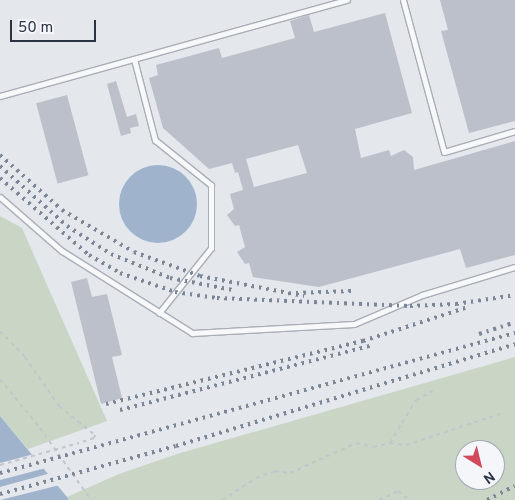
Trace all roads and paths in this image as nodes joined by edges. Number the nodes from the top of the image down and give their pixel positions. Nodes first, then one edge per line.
1 (347, 0) edge
2 (403, 0) edge
3 (134, 59) junction
4 (0, 96) edge
5 (515, 131) edge
6 (0, 197) edge
7 (515, 267) edge
8 (159, 313) junction
9 (0, 331) edge
10 (0, 380) edge
11 (433, 391) dead end
12 (500, 414) dead end
13 (390, 443) junction
14 (0, 465) edge
15 (91, 500) edge
16 (222, 500) edge
17 (379, 500) edge
18 (409, 500) edge

1 - 3 lane
2 - 5 lane
3 - 4 lane
3 - 8 lane
6 - 8 lane
7 - 8 lane
9 - 14 path, bridge
10 - 15 path
11 - 13 path
12 - 13 path
13 - 16 path
17 - 18 path

